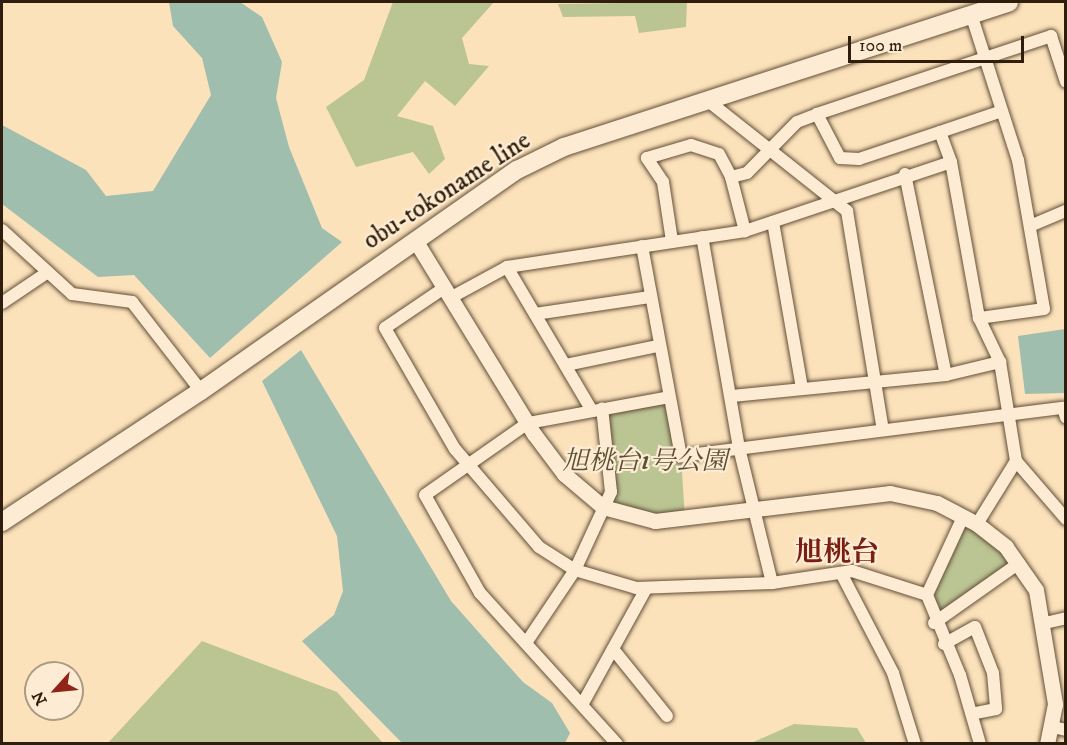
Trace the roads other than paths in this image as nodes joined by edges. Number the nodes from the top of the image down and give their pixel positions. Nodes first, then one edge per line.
1 (1009, 2) edge
2 (971, 14) junction
3 (984, 56) junction
4 (1065, 82) edge
5 (707, 100) junction
6 (1002, 111) junction
7 (813, 116) dead end
8 (940, 132) junction
9 (770, 153) junction
10 (951, 162) junction
11 (905, 174) junction
12 (731, 177) junction
13 (836, 201) junction
14 (1065, 211) edge
15 (773, 222) junction
16 (1030, 226) junction
17 (2, 230) edge
18 (745, 231) junction
19 (702, 237) junction
20 (415, 240) junction
21 (672, 241) junction
22 (642, 246) junction
23 (507, 267) junction
24 (48, 272) junction
25 (447, 293) junction
26 (650, 297) junction
27 (2, 303) edge
28 (535, 314) junction
29 (979, 318) junction
30 (658, 346) junction
31 (1000, 362) junction
32 (566, 365) junction
33 (946, 375) junction
34 (876, 380) junction
35 (802, 389) junction
36 (201, 391) junction
37 (732, 396) junction
38 (669, 397) junction
39 (597, 408) junction
40 (1007, 417) junction
41 (1065, 418) edge
42 (528, 423) junction
43 (883, 430) junction
44 (739, 448) junction
45 (1016, 461) junction
46 (466, 463) junction
47 (603, 507) junction
48 (756, 511) junction
49 (963, 517) junction
50 (1065, 519) edge
51 (2, 522) edge
52 (977, 524) junction
53 (1019, 563) junction
54 (575, 570) junction
55 (841, 573) junction
56 (772, 583) junction
57 (646, 589) junction
58 (927, 595) junction
59 (1065, 618) edge
60 (934, 623) junction
61 (1046, 623) junction
62 (526, 643) junction
63 (944, 644) junction
64 (613, 649) junction
65 (583, 703) junction
66 (971, 714) junction
67 (666, 716) dead end
68 (1059, 728) edge
69 (617, 744) edge
70 (915, 744) edge
71 (980, 744) edge
72 (1047, 744) edge

1 - 2 main road, obu-tokoname line
2 - 3 street
2 - 5 main road, obu-tokoname line
3 - 4 street
3 - 6 street
3 - 8 street
5 - 9 street
5 - 20 main road, obu-tokoname line
6 - 8 street
6 - 16 street
7 - 9 street
8 - 10 street
9 - 12 street
9 - 13 street
10 - 11 street
10 - 29 street
11 - 13 street
11 - 33 street
12 - 18 street
12 - 21 street
13 - 15 street
13 - 34 street
14 - 16 street
15 - 18 street
15 - 35 street
16 - 29 street
17 - 24 street
18 - 19 street
19 - 21 street
19 - 37 street
20 - 25 street
20 - 36 main road, obu-tokoname line
21 - 22 street
22 - 23 street
22 - 26 street
23 - 25 street
23 - 28 street
24 - 27 street
24 - 36 street
25 - 42 street
25 - 46 street
26 - 28 street
26 - 30 street
28 - 32 street
29 - 31 street
30 - 32 street
30 - 38 street
31 - 33 street
31 - 40 street
32 - 39 street
33 - 34 street
34 - 35 street
34 - 43 street
35 - 37 street
36 - 51 main road, obu-tokoname line
37 - 44 street
38 - 39 street
38 - 44 street
39 - 42 street
39 - 47 street
40 - 41 street
40 - 43 street
40 - 45 street
42 - 46 street
42 - 47 street
43 - 44 street
44 - 48 street
45 - 50 street
45 - 52 street
46 - 54 street
46 - 62 street
47 - 48 street
47 - 54 street
48 - 49 street
48 - 56 street
49 - 52 street
49 - 58 street
52 - 53 street
53 - 60 street
53 - 61 street
54 - 57 street
54 - 62 street
55 - 56 street
55 - 58 street
55 - 70 street
56 - 57 street
57 - 64 street
58 - 60 street
59 - 61 street
60 - 63 street
61 - 68 street
62 - 65 street
63 - 66 street
63 - 66 street
64 - 65 street
64 - 67 street
65 - 69 street
66 - 71 street
68 - 72 street

